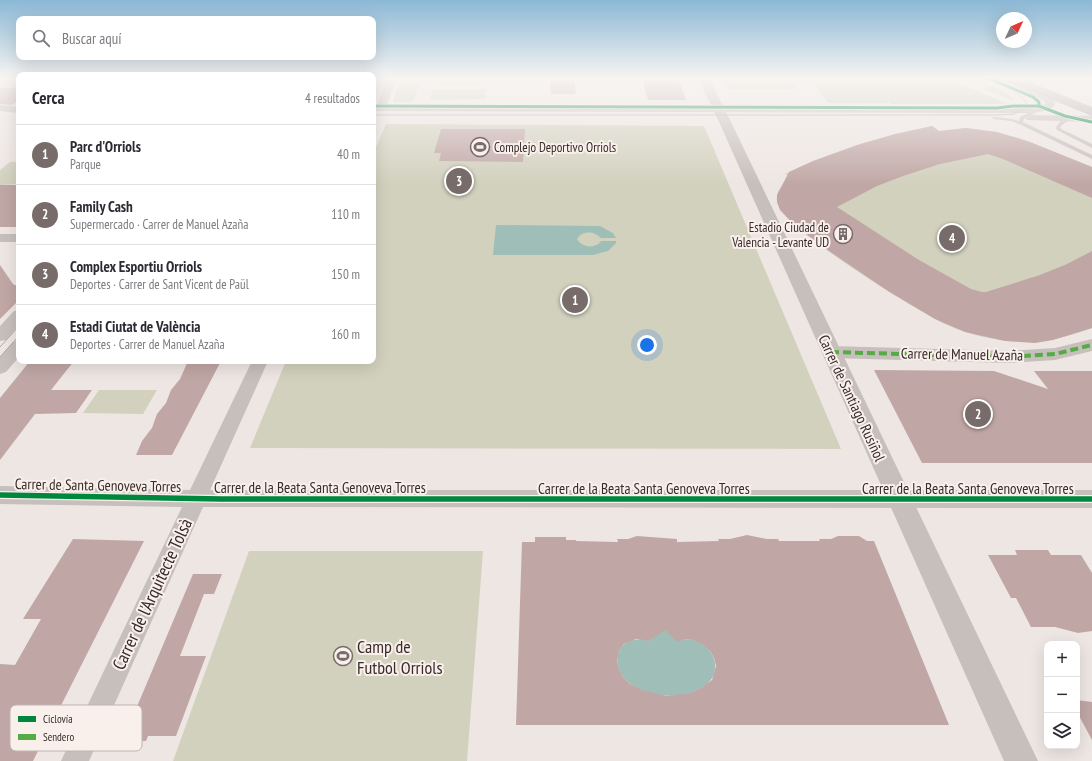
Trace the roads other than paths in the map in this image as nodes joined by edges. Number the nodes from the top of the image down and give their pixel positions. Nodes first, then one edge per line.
1 (692, 114) edge
2 (720, 114) junction
3 (759, 114) edge
4 (1034, 114) edge
5 (408, 118) dead end
6 (1075, 118) junction
7 (1092, 119) edge
8 (1022, 121) junction
9 (1092, 146) edge
10 (1092, 157) edge
11 (0, 238) edge
12 (16, 238) edge
13 (16, 318) edge
14 (0, 336) edge
15 (1092, 345) edge
16 (16, 349) edge
17 (830, 352) junction
18 (259, 364) edge
19 (0, 368) edge
20 (0, 495) edge
21 (196, 498) junction
22 (898, 499) junction
23 (1092, 499) edge
24 (101, 705) edge
25 (80, 751) edge
26 (75, 761) edge
27 (1021, 761) edge

1 - 2 street
2 - 3 street
2 - 5 street
2 - 8 street
2 - 17 street, Carrer de Santiago Rusiñol
4 - 8 lane
6 - 7 street
6 - 8 street
6 - 9 lane
8 - 10 lane
11 - 12 street
13 - 14 street
15 - 17 street, Carrer de Manuel Azaña
16 - 19 street
17 - 22 street, Carrer de Santiago Rusiñol
18 - 21 street, Carrer de l'Arquitecte Tolsà
20 - 21 street, Carrer de Santa Genoveva Torres
21 - 22 street, Carrer de la Beata Santa Genoveva Torres
21 - 24 street, Carrer de l'Arquitecte Tolsà
22 - 23 street, Carrer de la Beata Santa Genoveva Torres
22 - 27 street, Carrer de Santiago Rusiñol
25 - 26 street, Carrer de l'Arquitecte Tolsà

